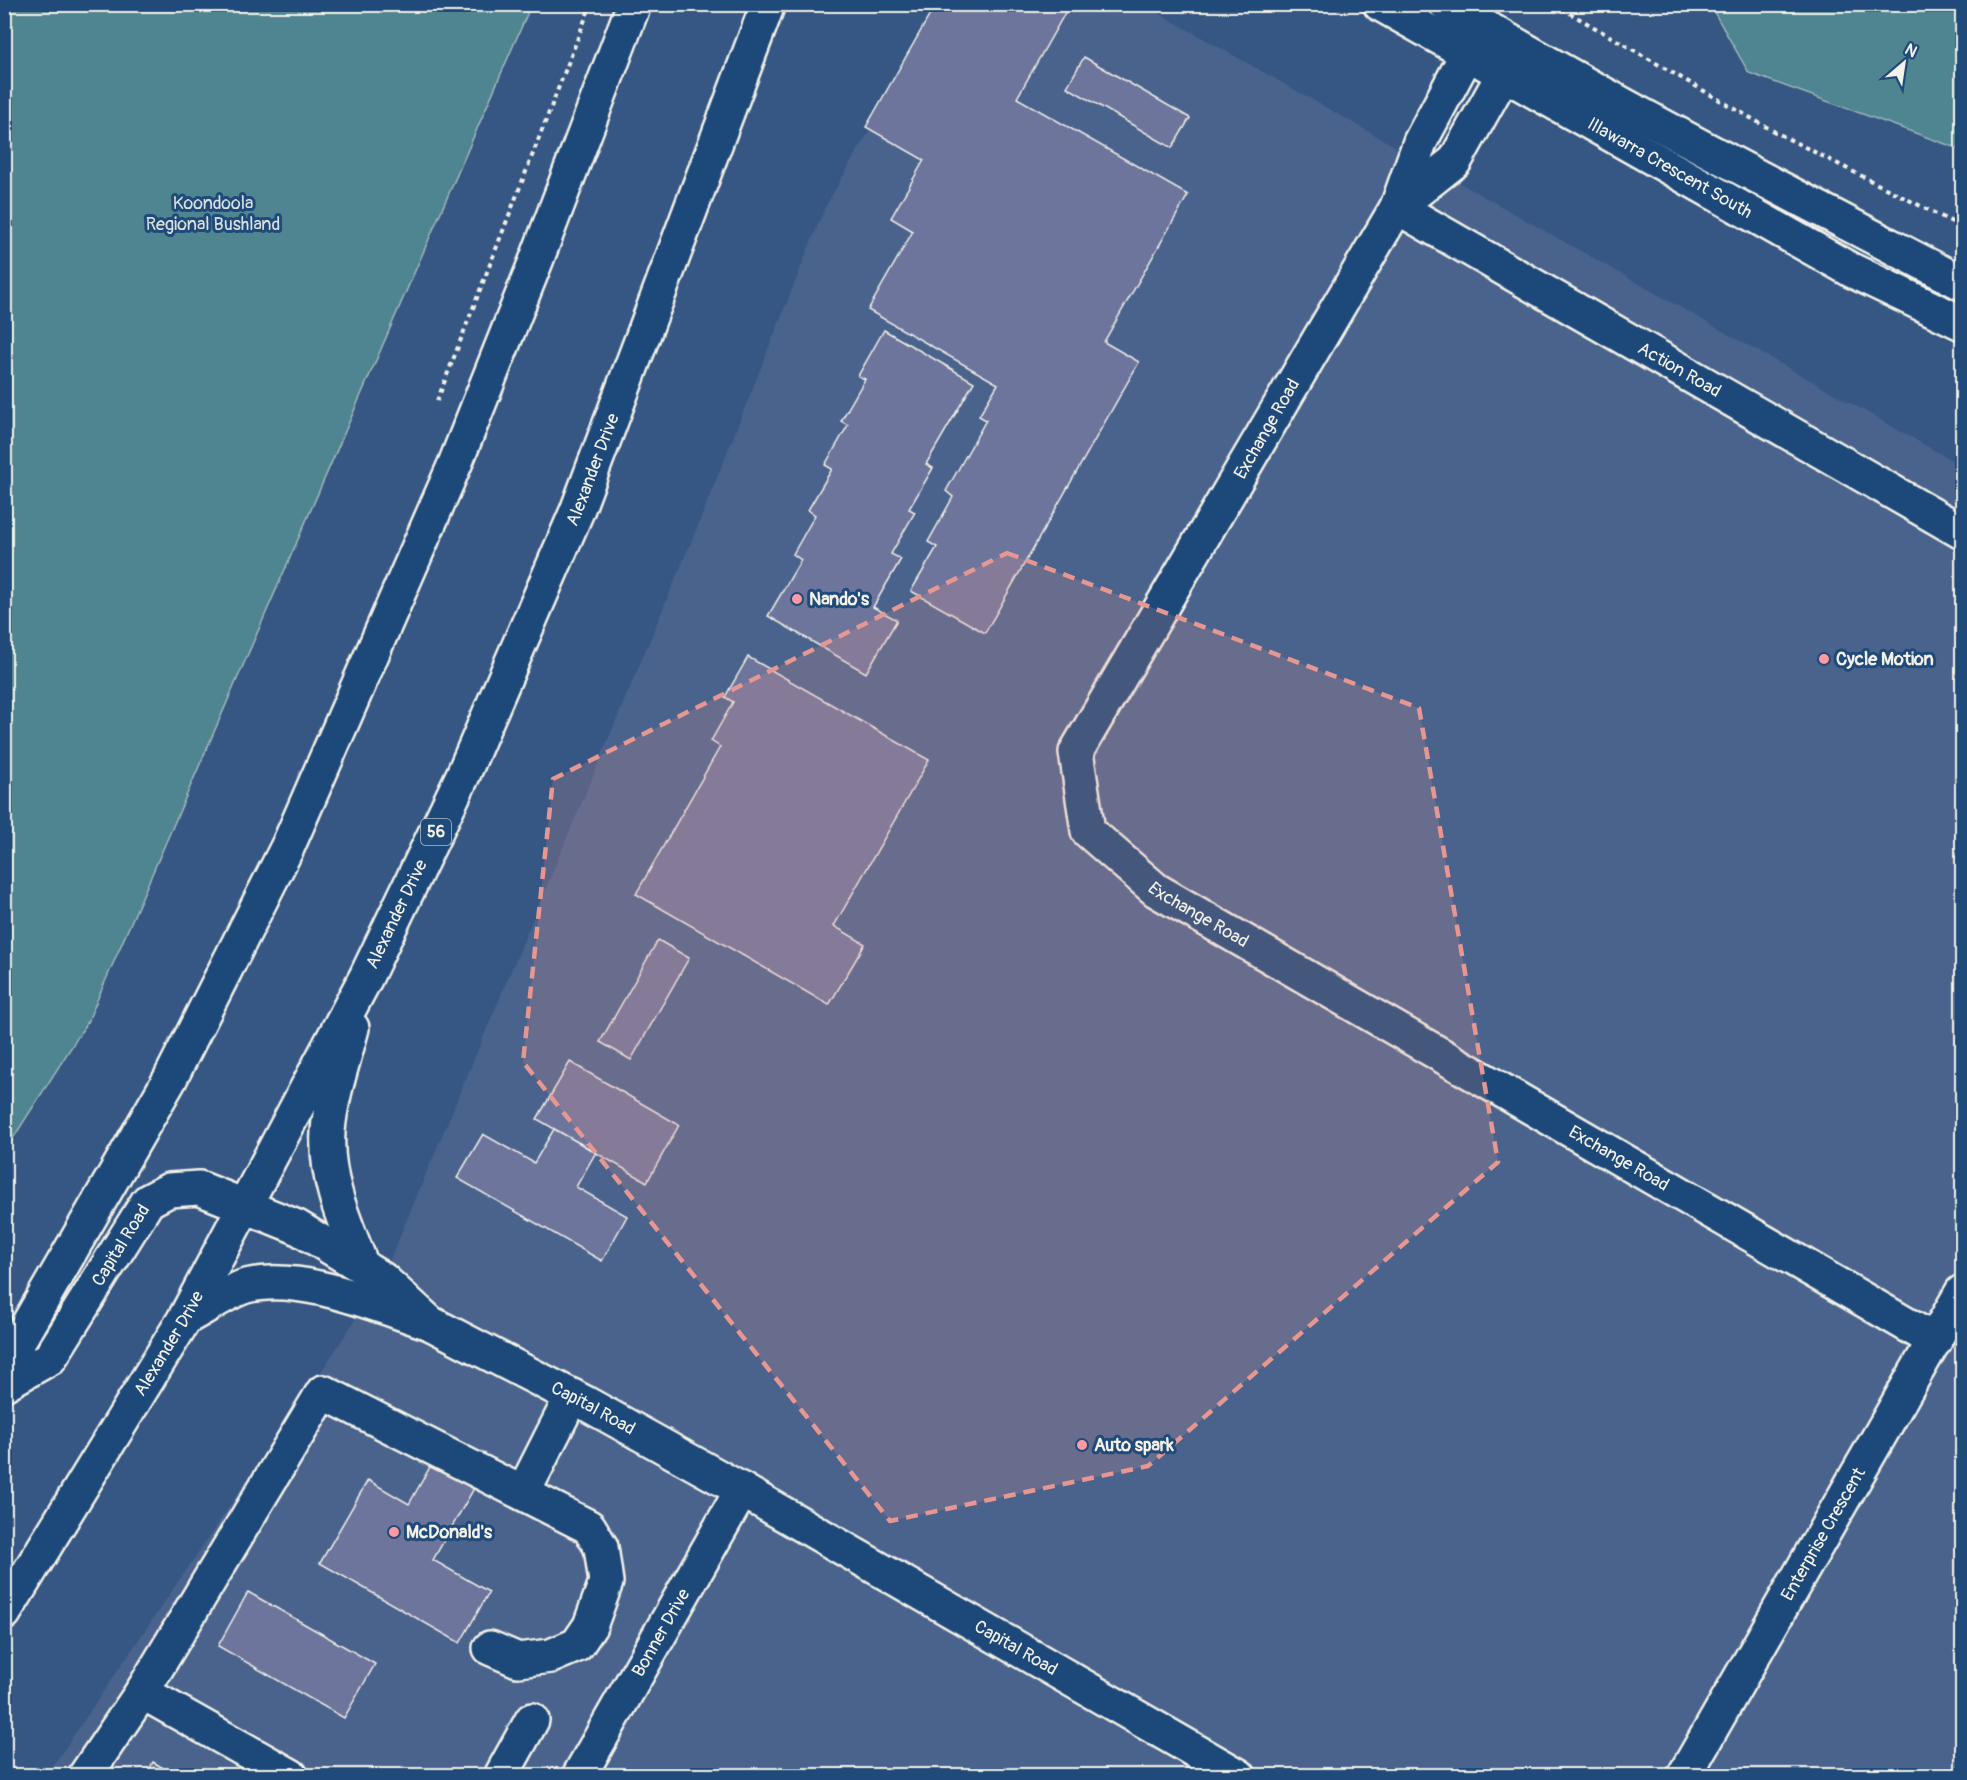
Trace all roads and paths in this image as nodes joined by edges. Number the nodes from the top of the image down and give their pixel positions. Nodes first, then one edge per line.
1 (591, 4) edge
2 (634, 4) edge
3 (768, 4) edge
4 (1380, 4) edge
5 (1446, 4) edge
6 (1554, 4) edge
7 (1482, 26) junction
8 (1466, 54) junction
9 (1511, 62) junction
10 (1397, 207) junction
11 (1962, 227) edge
12 (1962, 283) edge
13 (1962, 323) edge
14 (436, 405) dead end
15 (1962, 532) edge
16 (366, 977) junction
17 (243, 1207) junction
18 (362, 1266) junction
19 (1962, 1292) edge
20 (185, 1318) junction
21 (430, 1323) junction
22 (1935, 1341) junction
23 (4, 1366) edge
24 (4, 1384) edge
25 (573, 1396) junction
26 (742, 1490) junction
27 (522, 1493) junction
28 (4, 1613) edge
29 (490, 1648) dead end
30 (142, 1692) junction
31 (532, 1720) dead end
32 (85, 1776) edge
33 (291, 1776) edge
34 (501, 1776) edge
35 (579, 1776) edge
36 (1239, 1776) edge
37 (1684, 1776) edge

1 - 14 path
2 - 23 street
3 - 16 street, Alexander Drive / 56
4 - 8 street, Illawarra Crescent South
5 - 7 street, Illawarra Crescent South
6 - 11 path
7 - 8 street, Exchange Road
7 - 9 street, Illawarra Crescent South
8 - 9 street, Illawarra Crescent South
8 - 10 street, Exchange Road
9 - 10 street, Exchange Road
9 - 12 street, Illawarra Crescent South
9 - 13 street, Illawarra Crescent South
10 - 15 street, Action Road
10 - 22 street, Exchange Road
16 - 17 street, Alexander Drive / 56
16 - 18 street
17 - 18 street, Capital Road
17 - 20 street, Alexander Drive / 56
17 - 24 street, Capital Road
18 - 21 street, Capital Road
19 - 22 street, Enterprise Crescent
20 - 21 street
20 - 28 street, Alexander Drive / 56
21 - 25 street, Capital Road
22 - 37 street, Enterprise Crescent
25 - 26 street, Capital Road
25 - 27 street
26 - 35 street, Bonner Drive
26 - 36 street, Capital Road
27 - 29 street
27 - 30 street
30 - 32 street
30 - 33 street
31 - 34 street

